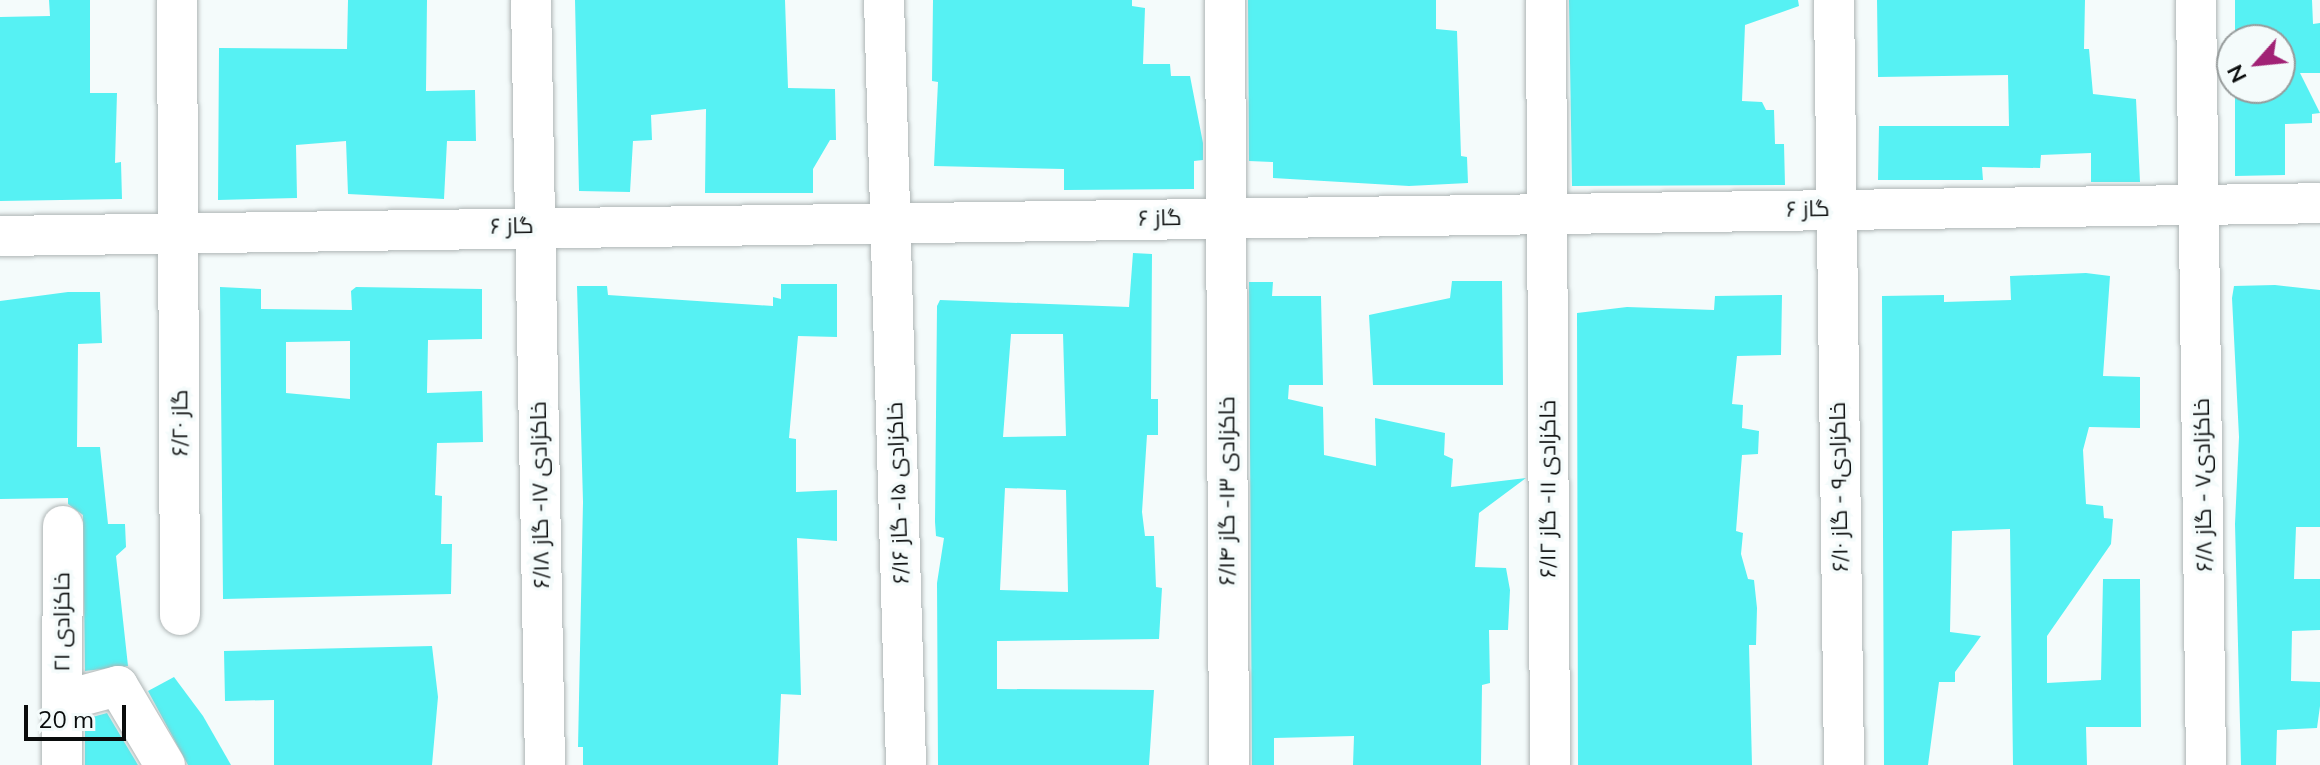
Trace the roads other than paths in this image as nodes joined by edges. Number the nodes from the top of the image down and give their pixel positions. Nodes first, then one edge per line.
1 (177, 0) edge
2 (531, 0) edge
3 (884, 0) edge
4 (1225, 0) edge
5 (1546, 0) edge
6 (1834, 0) edge
7 (2196, 0) edge
8 (2320, 203) edge
9 (2200, 204) junction
10 (1834, 209) junction
11 (1545, 213) junction
12 (1226, 217) junction
13 (890, 221) junction
14 (535, 225) junction
15 (181, 231) junction
16 (0, 236) edge
17 (63, 526) dead end
18 (180, 615) dead end
19 (62, 701) junction
20 (62, 765) edge
21 (165, 765) edge
22 (545, 765) edge
23 (906, 765) edge
24 (1229, 765) edge
25 (1550, 765) edge
26 (1844, 765) edge
27 (2206, 765) edge

1 - 15 street, گاز ۶/۲۰
2 - 14 street, خاکزادی ۱۷- گاز ۶/۱۸
3 - 13 street, خاکزادی ۱۵- گاز ۶/۱۶
4 - 12 street, خاکزادی ۱۳- گاز ۶/۱۴
5 - 11 street, خاکزادی ۱۱- گاز ۶/۱۲
6 - 10 street, خاکزادی۹ - گاز ۶/۱۰
7 - 9 street, خاکزادی۷ - گاز ۶/۸
8 - 9 street, گاز ۶
9 - 10 street, گاز ۶
9 - 27 street, خاکزادی۷ - گاز ۶/۸
10 - 11 street, گاز ۶
10 - 26 street, خاکزادی۹ - گاز ۶/۱۰
11 - 12 street, گاز ۶
11 - 25 street, خاکزادی ۱۱- گاز ۶/۱۲
12 - 13 street, گاز ۶
12 - 24 street, خاکزادی ۱۳- گاز ۶/۱۴
13 - 14 street, گاز ۶
13 - 23 street, خاکزادی ۱۵- گاز ۶/۱۶
14 - 15 street, گاز ۶
14 - 22 street, خاکزادی ۱۷- گاز ۶/۱۸
15 - 16 street, گاز ۶
15 - 18 street, گاز ۶/۲۰
17 - 19 street, خاکزادی ۲۱
19 - 20 street, خاکزادی ۲۱
19 - 21 street

